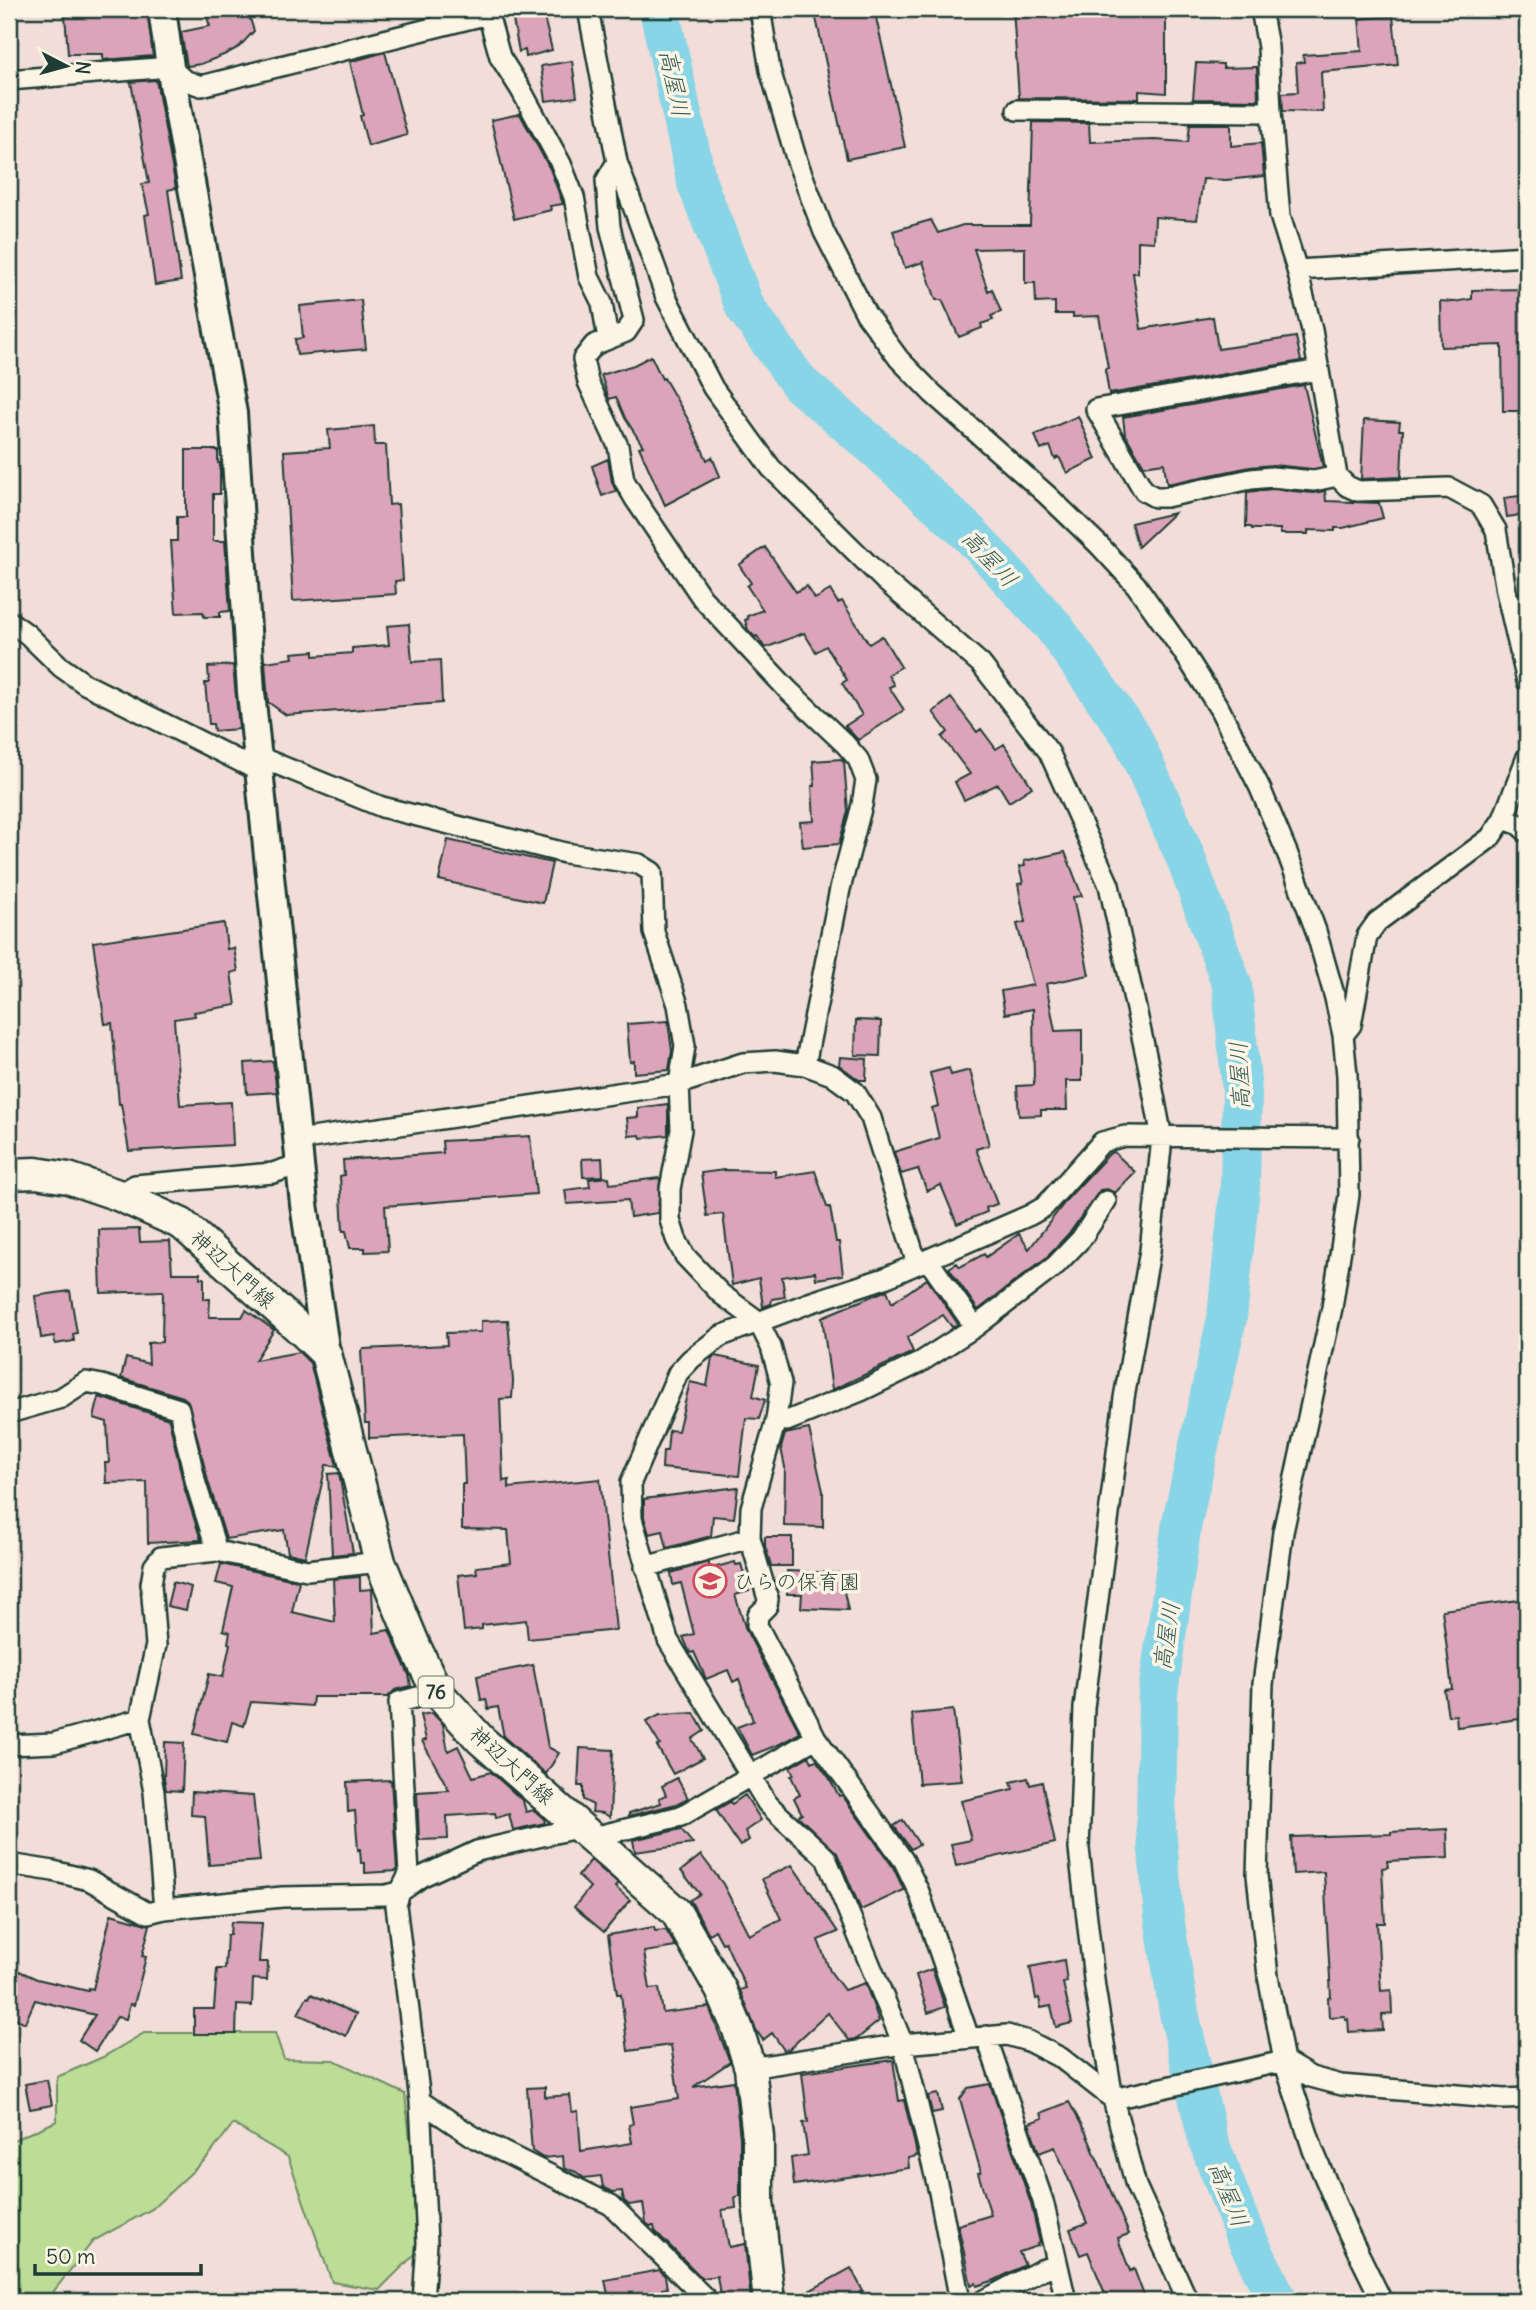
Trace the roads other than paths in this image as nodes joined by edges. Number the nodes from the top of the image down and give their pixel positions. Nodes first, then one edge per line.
1 (162, 9) edge
2 (588, 9) edge
3 (760, 9) edge
4 (1261, 9) edge
5 (170, 67) junction
6 (9, 80) edge
7 (1017, 110) dead end
8 (1271, 112) junction
9 (617, 162) junction
10 (1527, 256) edge
11 (1297, 271) junction
12 (608, 339) junction
13 (1319, 370) junction
14 (1337, 476) junction
15 (1518, 605) edge
16 (9, 621) edge
17 (1527, 681) edge
18 (1527, 757) edge
19 (258, 764) junction
20 (1503, 819) junction
21 (1527, 832) edge
22 (1343, 1035) junction
23 (805, 1065) junction
24 (679, 1084) junction
25 (1167, 1138) junction
26 (1346, 1138) junction
27 (299, 1152) junction
28 (9, 1174) edge
29 (118, 1195) junction
30 (1106, 1201) dead end
31 (923, 1262) junction
32 (758, 1321) junction
33 (975, 1327) junction
34 (326, 1354) junction
35 (9, 1413) edge
36 (776, 1420) junction
37 (750, 1538) junction
38 (217, 1551) junction
39 (380, 1562) junction
40 (645, 1567) junction
41 (437, 1692) junction
42 (140, 1719) junction
43 (816, 1738) junction
44 (9, 1745) edge
45 (750, 1776) junction
46 (587, 1832) junction
47 (9, 1864) edge
48 (400, 1892) junction
49 (164, 1909) junction
50 (977, 2037) junction
51 (903, 2044) junction
52 (1281, 2062) junction
53 (750, 2068) junction
54 (1118, 2098) junction
55 (1527, 2098) edge
56 (420, 2101) junction
57 (1057, 2265) junction
58 (423, 2301) edge
59 (708, 2301) edge
60 (769, 2301) edge
61 (960, 2301) edge
62 (983, 2301) edge
63 (1066, 2301) edge
64 (1188, 2301) edge
65 (1382, 2301) edge

1 - 5 street
2 - 9 street
3 - 22 street
4 - 8 street
5 - 6 street
5 - 12 street
5 - 19 street
7 - 8 street
8 - 11 street
9 - 12 street
9 - 25 street
10 - 11 street
11 - 13 street
12 - 23 street
13 - 14 street
13 - 14 street
14 - 15 street
15 - 17 street
16 - 19 street
18 - 20 street
19 - 24 street
19 - 27 street
20 - 21 street
20 - 22 street
22 - 26 street
23 - 24 street
23 - 31 street
24 - 27 street
24 - 32 street
25 - 26 street
25 - 31 street
25 - 54 street
26 - 52 street
27 - 29 street
27 - 34 street
28 - 29 main road, 神辺大門線
29 - 34 main road, 神辺大門線
30 - 33 street
31 - 32 street
31 - 33 street
32 - 36 street
32 - 40 street
33 - 36 street
34 - 39 main road, 神辺大門線 / 76
35 - 38 street
36 - 37 street
37 - 40 street
37 - 43 street
38 - 39 street
38 - 42 street
39 - 41 main road, 神辺大門線 / 76
40 - 45 street
41 - 46 main road, 神辺大門線 / 76
41 - 48 street
42 - 44 street
42 - 49 street
43 - 45 street
43 - 50 street
45 - 46 street
45 - 51 street
46 - 48 street
46 - 53 main road, 神辺大門線 / 76
47 - 49 street
48 - 49 street
48 - 56 street
50 - 51 street
50 - 54 street
50 - 57 street
51 - 53 street
51 - 61 street
52 - 54 street
52 - 55 street
52 - 65 street
53 - 60 main road, 神辺大門線 / 76
54 - 64 street
56 - 58 street
56 - 59 street
57 - 62 street
57 - 63 street

